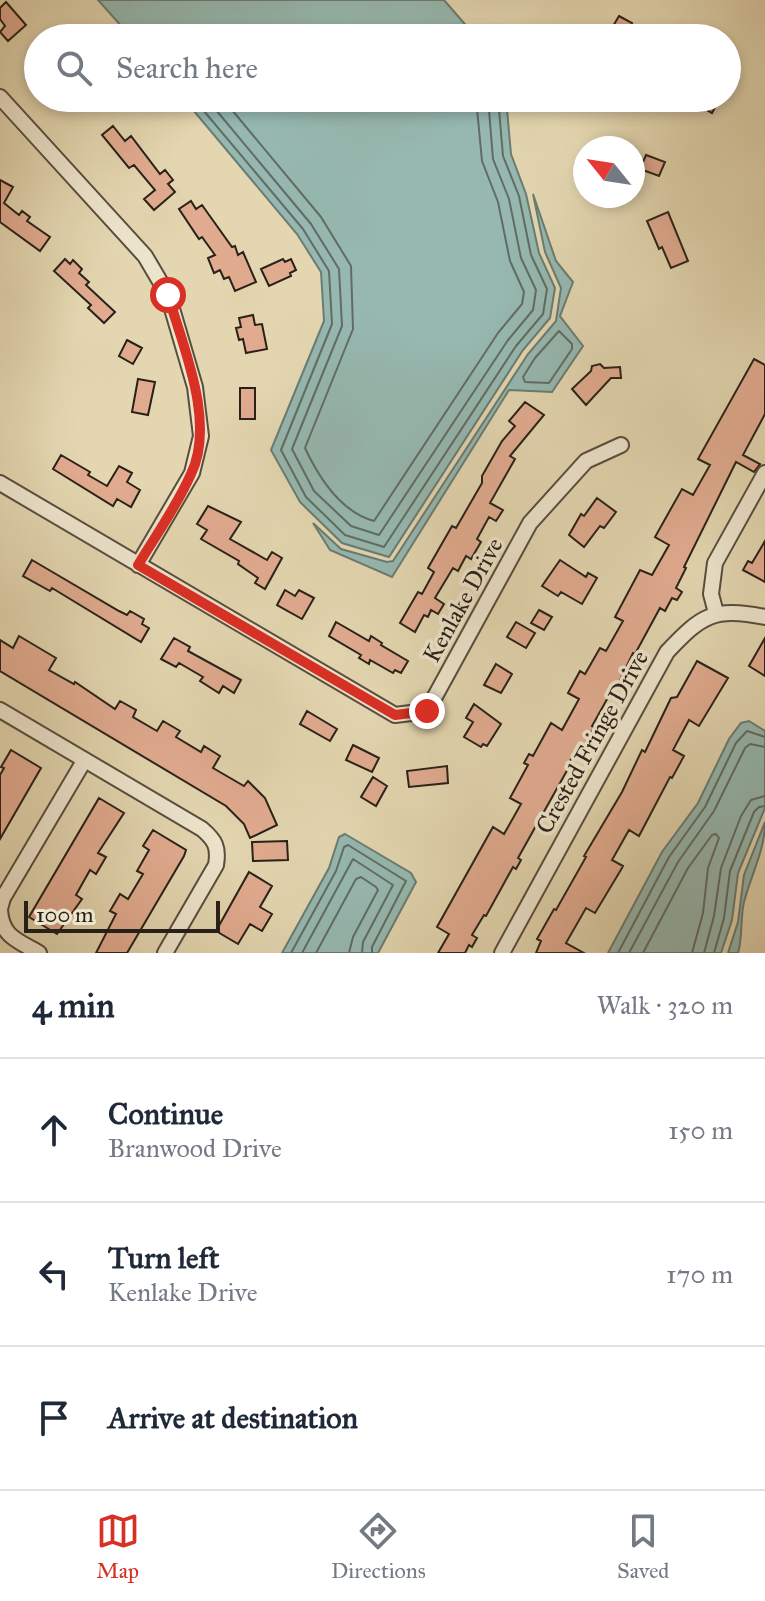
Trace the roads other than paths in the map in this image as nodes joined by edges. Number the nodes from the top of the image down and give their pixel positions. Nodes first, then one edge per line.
1 (0, 97) edge
2 (621, 445) dead end
3 (765, 473) edge
4 (0, 483) edge
5 (138, 565) junction
6 (716, 613) junction
7 (765, 617) edge
8 (0, 710) edge
9 (84, 761) junction
10 (0, 909) edge
11 (39, 953) edge
12 (165, 953) edge
13 (502, 953) edge

1 - 5 street
2 - 5 street, Kenlake Drive
3 - 6 street
4 - 5 street, Kenlake Drive
6 - 7 street
6 - 13 street, Crested Fringe Drive
8 - 9 street
9 - 10 street
9 - 12 street
10 - 11 street

